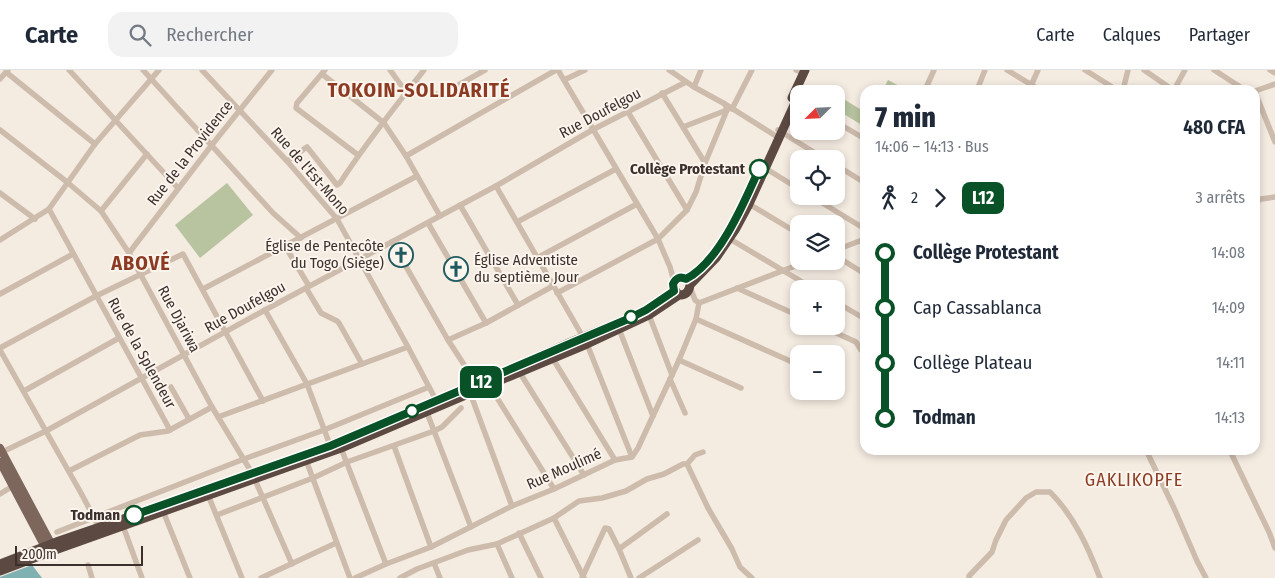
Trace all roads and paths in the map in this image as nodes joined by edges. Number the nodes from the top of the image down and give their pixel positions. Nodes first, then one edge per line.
1 (69, 70) edge
2 (143, 70) edge
3 (159, 70) edge
4 (202, 70) edge
5 (390, 70) edge
6 (424, 70) edge
7 (485, 70) edge
8 (557, 70) edge
9 (585, 70) edge
10 (669, 70) edge
11 (701, 70) edge
12 (752, 70) edge
13 (934, 70) edge
14 (985, 70) edge
15 (1007, 70) edge
16 (1038, 70) edge
17 (1085, 70) edge
18 (1128, 70) edge
19 (1144, 70) edge
20 (1185, 70) edge
21 (1214, 70) edge
22 (1270, 70) edge
23 (7, 71) edge
24 (270, 71) edge
25 (804, 71) edge
26 (323, 72) edge
27 (1275, 73) edge
28 (0, 79) edge
29 (151, 79) junction
30 (564, 80) junction
31 (415, 82) junction
32 (686, 82) junction
33 (1275, 84) edge
34 (801, 85) edge
35 (927, 85) edge
36 (979, 85) edge
37 (1027, 85) edge
38 (1031, 85) edge
39 (1109, 85) edge
40 (1124, 85) edge
41 (1166, 85) edge
42 (1177, 85) edge
43 (1237, 85) edge
44 (694, 87) junction
45 (1260, 90) edge
46 (406, 92) junction
47 (662, 93) junction
48 (1260, 104) edge
49 (728, 108) junction
50 (239, 111) junction
51 (790, 111) edge
52 (628, 112) junction
53 (116, 121) junction
54 (384, 123) junction
55 (683, 127) junction
56 (845, 128) edge
57 (594, 129) junction
58 (0, 130) edge
59 (778, 134) junction
60 (860, 137) edge
61 (1275, 142) edge
62 (95, 144) junction
63 (211, 146) junction
64 (808, 150) edge
65 (147, 154) junction
66 (358, 154) junction
67 (406, 156) junction
68 (287, 161) junction
69 (705, 164) junction
70 (764, 168) junction
71 (616, 169) junction
72 (845, 171) edge
73 (417, 176) junction
74 (860, 180) edge
75 (67, 182) junction
76 (790, 184) edge
77 (496, 186) junction
78 (178, 188) junction
79 (0, 193) edge
80 (1275, 197) edge
81 (1260, 200) edge
82 (637, 204) junction
83 (748, 204) junction
84 (460, 205) junction
85 (826, 205) edge
86 (49, 209) junction
87 (687, 210) junction
88 (100, 211) junction
89 (440, 216) junction
90 (35, 219) junction
91 (337, 219) junction
92 (517, 222) junction
93 (428, 223) junction
94 (860, 226) edge
95 (790, 229) edge
96 (301, 238) junction
97 (730, 238) junction
98 (658, 239) junction
99 (0, 240) edge
100 (860, 241) edge
101 (392, 242) junction
102 (285, 246) junction
103 (845, 247) edge
104 (129, 253) junction
105 (73, 254) junction
106 (537, 258) junction
107 (359, 259) junction
108 (845, 262) edge
109 (790, 268) edge
110 (784, 270) junction
111 (860, 271) edge
112 (141, 275) junction
113 (800, 280) edge
114 (684, 282) junction
115 (553, 286) junction
116 (307, 287) junction
117 (737, 288) junction
118 (203, 289) junction
119 (678, 293) junction
120 (0, 294) edge
121 (557, 294) junction
122 (96, 296) junction
123 (697, 302) junction
124 (518, 306) junction
125 (845, 307) edge
126 (265, 310) junction
127 (790, 312) edge
128 (649, 315) junction
129 (860, 316) edge
130 (696, 319) junction
131 (486, 323) junction
132 (619, 330) junction
133 (226, 332) junction
134 (841, 335) edge
135 (119, 338) junction
136 (448, 340) junction
137 (585, 341) junction
138 (408, 347) junction
139 (860, 347) edge
140 (0, 349) edge
141 (184, 355) junction
142 (553, 359) junction
143 (679, 360) junction
144 (790, 361) edge
145 (362, 364) junction
146 (520, 373) junction
147 (671, 377) junction
148 (141, 378) junction
149 (476, 383) junction
150 (308, 384) junction
151 (489, 385) junction
152 (171, 387) dead end
153 (429, 387) junction
154 (741, 388) dead end
155 (24, 391) junction
156 (472, 392) junction
157 (263, 401) junction
158 (438, 404) junction
159 (212, 407) junction
160 (461, 408) dead end
161 (425, 409) junction
162 (684, 413) dead end
163 (653, 416) junction
164 (218, 417) junction
165 (189, 419) junction
166 (170, 430) junction
167 (324, 430) junction
168 (46, 431) junction
169 (434, 431) junction
170 (330, 446) junction
171 (394, 446) junction
172 (341, 448) junction
173 (1, 451) edge
174 (703, 452) dead end
175 (1148, 455) edge
176 (1232, 455) dead end
177 (632, 457) junction
178 (244, 459) junction
179 (306, 460) junction
180 (615, 460) junction
181 (0, 462) edge
182 (347, 462) junction
183 (687, 464) junction
184 (69, 471) junction
185 (584, 475) junction
186 (254, 476) junction
187 (312, 478) junction
188 (13, 486) junction
189 (554, 488) junction
190 (0, 494) edge
191 (208, 495) junction
192 (263, 498) junction
193 (512, 506) junction
194 (164, 511) junction
195 (667, 514) dead end
196 (217, 515) junction
197 (94, 518) junction
198 (554, 518) junction
199 (123, 526) junction
200 (99, 527) junction
201 (471, 527) junction
202 (57, 532) dead end
203 (519, 533) junction
204 (1272, 533) edge
205 (698, 540) dead end
206 (336, 543) junction
207 (497, 544) junction
208 (431, 547) junction
209 (1275, 548) edge
210 (50, 549) junction
211 (619, 549) junction
212 (434, 563) junction
213 (0, 564) edge
214 (292, 564) junction
215 (386, 564) junction
216 (88, 565) dead end
217 (0, 571) edge
218 (583, 577) edge
219 (92, 578) edge
220 (142, 578) edge
221 (190, 578) edge
222 (242, 578) edge
223 (261, 578) edge
224 (350, 578) edge
225 (355, 578) edge
226 (400, 578) edge
227 (440, 578) edge
228 (512, 578) edge
229 (541, 578) edge
230 (631, 578) edge
231 (639, 578) edge
232 (752, 578) edge
233 (969, 578) edge
234 (1100, 578) edge
235 (1206, 578) edge

1 - 53 street
2 - 29 street
3 - 29 street
4 - 50 street, Rue de l'Est-Mono
5 - 46 street
6 - 31 street
7 - 31 street
8 - 30 street
8 - 67 street
9 - 30 street
10 - 32 street
11 - 44 street
12 - 49 street
13 - 35 street
14 - 36 street
15 - 37 street
16 - 38 street
17 - 39 street
18 - 40 street
19 - 41 street
20 - 42 street
21 - 43 street
22 - 27 street
23 - 28 street
23 - 62 street
24 - 50 street, Rue de la Providence
25 - 34 highway
25 - 59 highway
26 - 54 street
26 - 66 street
29 - 53 street
29 - 63 street
30 - 57 street
31 - 46 street
32 - 44 street
32 - 47 street, Rue Doufelgou
33 - 45 street
44 - 49 street
46 - 54 street
47 - 52 street, Rue Doufelgou
47 - 55 street
48 - 61 street
49 - 55 street
49 - 59 street
49 - 69 street
50 - 63 street, Rue de la Providence
50 - 68 street, Rue de l'Est-Mono
51 - 59 highway
52 - 57 street, Rue Doufelgou
52 - 87 street
53 - 62 street
53 - 65 street
54 - 66 street
54 - 67 street
55 - 69 street
56 - 60 street
57 - 71 street
57 - 77 street, Rue Doufelgou
58 - 75 street, Rue Djariwa
59 - 64 street
59 - 70 highway
59 - 114 highway
62 - 75 street
63 - 78 street, Rue de la Providence
63 - 96 street
65 - 78 street
65 - 88 street
66 - 68 street
67 - 73 street
68 - 91 street, Rue de l'Est-Mono
69 - 87 street
70 - 76 street
70 - 83 highway
71 - 82 street
71 - 92 street
72 - 74 street
73 - 89 street
73 - 91 street
75 - 86 street
75 - 88 street, Rue Djariwa
77 - 84 street, Rue Doufelgou
77 - 92 street
78 - 104 street, Rue de la Providence
79 - 90 street
80 - 81 street
82 - 98 street
82 - 106 street
83 - 95 street
83 - 97 highway
84 - 89 street, Rue Doufelgou
84 - 124 street
85 - 94 street
86 - 90 street
86 - 105 street, Rue de la Splendeur
87 - 98 street
88 - 104 street, Rue Djariwa
89 - 93 street, Rue Doufelgou
90 - 99 street
91 - 96 street
91 - 107 street, Rue de l'Est-Mono
92 - 106 street
93 - 101 street, Rue Doufelgou
93 - 131 street
96 - 102 street
97 - 110 street
97 - 114 highway
98 - 114 street
98 - 121 street
100 - 103 street
101 - 107 street, Rue Doufelgou
101 - 136 street
102 - 116 street
102 - 118 street
104 - 112 street, Rue Djariwa
105 - 120 street
105 - 122 street, Rue de la Splendeur
106 - 115 street
107 - 116 street, Rue Doufelgou
107 - 138 street, Rue de l'Est-Mono
108 - 111 street
109 - 110 street
110 - 113 street
110 - 117 street
112 - 118 street
112 - 122 street
112 - 141 street, Rue Djariwa
114 - 119 highway
114 - 119 highway
114 - 123 street
115 - 121 street
115 - 124 street
116 - 126 street, Rue Doufelgou
116 - 145 street
117 - 123 street
117 - 127 street
118 - 133 street
119 - 123 street
119 - 128 highway
119 - 137 highway
121 - 137 street
122 - 135 street, Rue de la Splendeur
122 - 140 street
123 - 130 street
124 - 131 street
125 - 129 street
126 - 133 street, Rue Doufelgou
126 - 150 street
128 - 132 highway
128 - 147 street
130 - 143 street
130 - 144 street
131 - 136 street
132 - 137 highway
132 - 163 street
133 - 141 street, Rue Doufelgou
133 - 157 street
134 - 139 street
135 - 148 street, Rue de la Splendeur
135 - 155 street
136 - 149 street
137 - 142 highway
137 - 149 highway
137 - 177 street
138 - 145 street
138 - 153 street, Rue de l'Est-Mono
140 - 155 street
141 - 148 street, Rue Doufelgou
141 - 159 street, Rue Djariwa
142 - 146 highway
142 - 180 street
143 - 147 street
143 - 154 street
145 - 150 street
146 - 151 highway
146 - 185 street
147 - 162 street
147 - 163 street
148 - 166 street, Rue de la Splendeur
148 - 168 street, Rue Doufelgou
149 - 158 highway
150 - 157 street
150 - 167 street
151 - 156 highway
151 - 189 street
152 - 165 street
153 - 158 street, Rue de l'Est-Mono
153 - 167 street
155 - 168 street
156 - 158 highway
156 - 193 street
157 - 164 street
158 - 161 highway
159 - 164 street, Rue Djariwa
159 - 165 street
160 - 169 street
161 - 169 street
161 - 170 highway
161 - 172 highway
163 - 177 street
164 - 178 street, Rue Djariwa
165 - 166 street
166 - 184 street
167 - 170 street
167 - 178 street
168 - 173 street, Rue Doufelgou
168 - 184 street
169 - 171 street
169 - 201 street
170 - 186 highway
171 - 182 street
171 - 208 street
172 - 179 highway
172 - 182 street
173 - 210 main road
174 - 183 street
175 - 235 street
176 - 204 street
177 - 180 street, Rue Moulimé
178 - 186 street, Rue Djariwa
178 - 197 street
179 - 186 highway
179 - 187 street
180 - 185 street, Rue Moulimé
181 - 188 main road
182 - 187 street
182 - 215 street
183 - 198 street
183 - 232 street
184 - 197 street
185 - 189 street, Rue Moulimé
186 - 191 highway
186 - 192 street, Rue Djariwa
186 - 200 highway
187 - 192 street
187 - 206 street
188 - 190 street
188 - 210 main road
189 - 193 street, Rue Moulimé
191 - 194 highway
191 - 196 street
192 - 196 street
192 - 214 street, Rue Djariwa
193 - 201 street, Rue Moulimé
194 - 199 highway
194 - 221 street
195 - 211 street
196 - 222 street
197 - 200 street
197 - 202 street
198 - 203 street
198 - 218 street
199 - 210 highway
199 - 220 street
200 - 210 highway
201 - 208 street, Rue Moulimé
203 - 207 street
203 - 229 street
204 - 209 street
205 - 231 street
206 - 214 street
206 - 224 street
207 - 212 street
207 - 228 street
208 - 215 street, Rue Moulimé
210 - 213 highway
210 - 217 highway
211 - 218 street
211 - 230 street
212 - 226 street
212 - 227 street
214 - 223 street
215 - 225 street, Rue Moulimé
216 - 219 street
233 - 234 street

